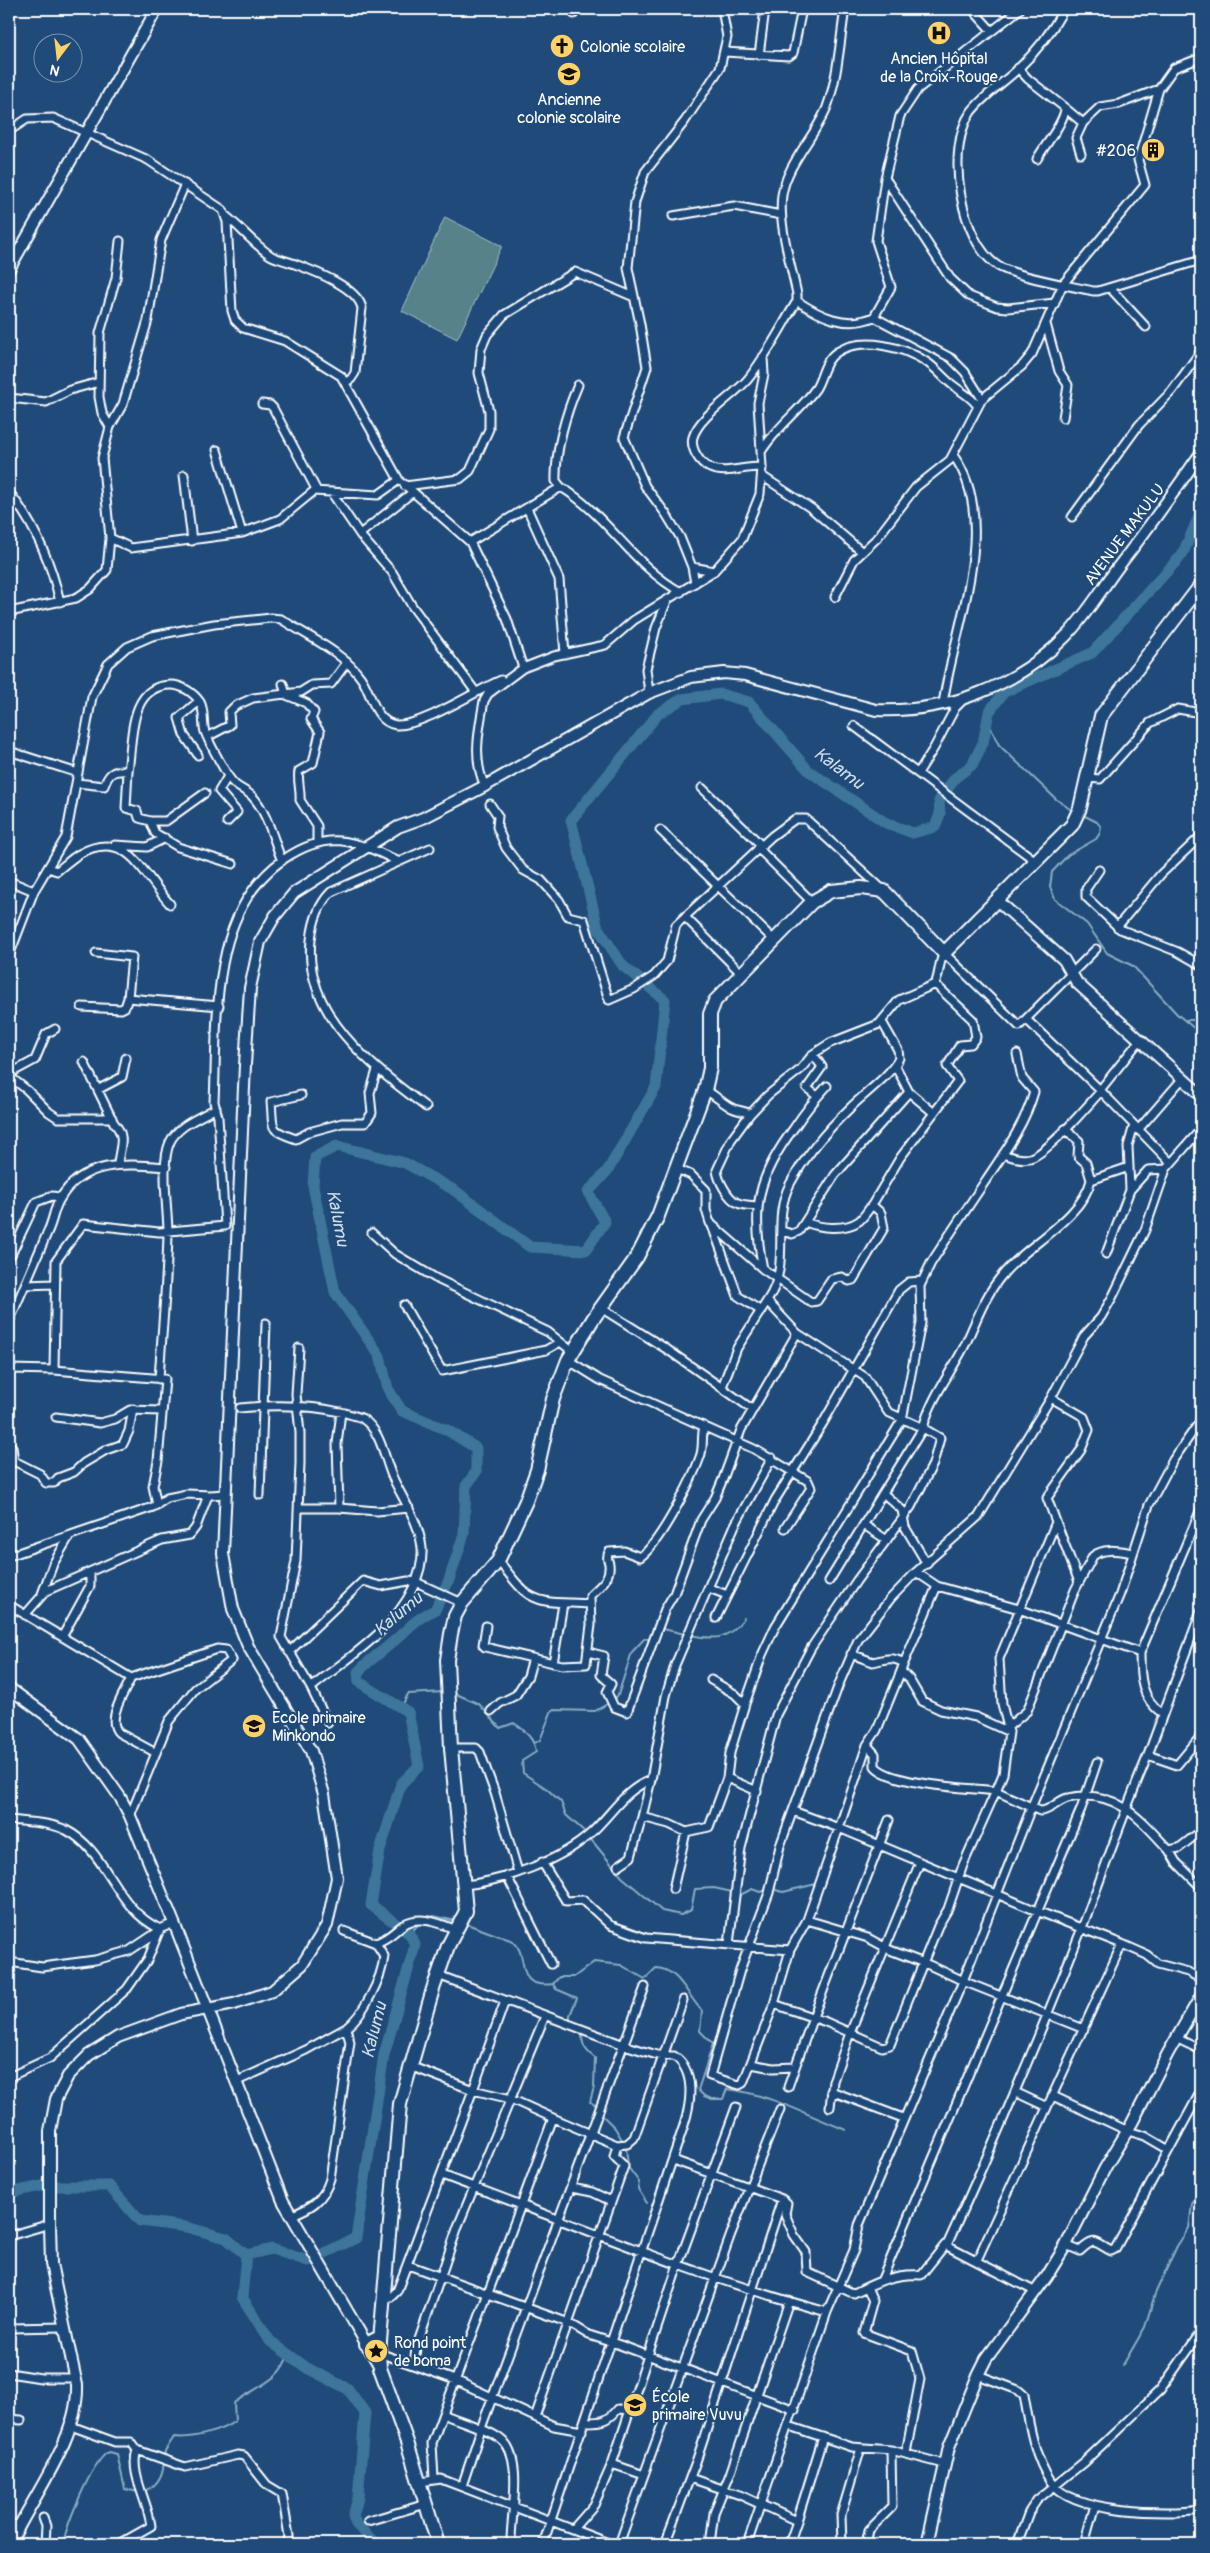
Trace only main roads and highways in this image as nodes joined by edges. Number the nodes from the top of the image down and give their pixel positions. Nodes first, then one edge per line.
1 (156, 9) edge
2 (9, 269) edge
3 (1201, 454) edge
4 (1201, 585) edge
5 (998, 901) junction
6 (1201, 1095) edge
7 (9, 1688) edge
8 (1201, 1996) edge
9 (208, 2009) junction
10 (380, 2337) junction
11 (366, 2344) junction
12 (380, 2368) junction
13 (14, 2525) edge
14 (10, 2544) edge
15 (438, 2544) edge
16 (928, 2544) edge

1 - 2 main road
3 - 9 main road, AVENUE MAKULU
4 - 5 highway
5 - 6 main road
5 - 10 highway
7 - 9 main road
8 - 16 main road
9 - 11 main road
9 - 13 main road, AVENUE MAKULU
10 - 11 highway
10 - 12 highway
11 - 12 main road
12 - 15 highway
13 - 14 main road, AVENUE MAKULU

